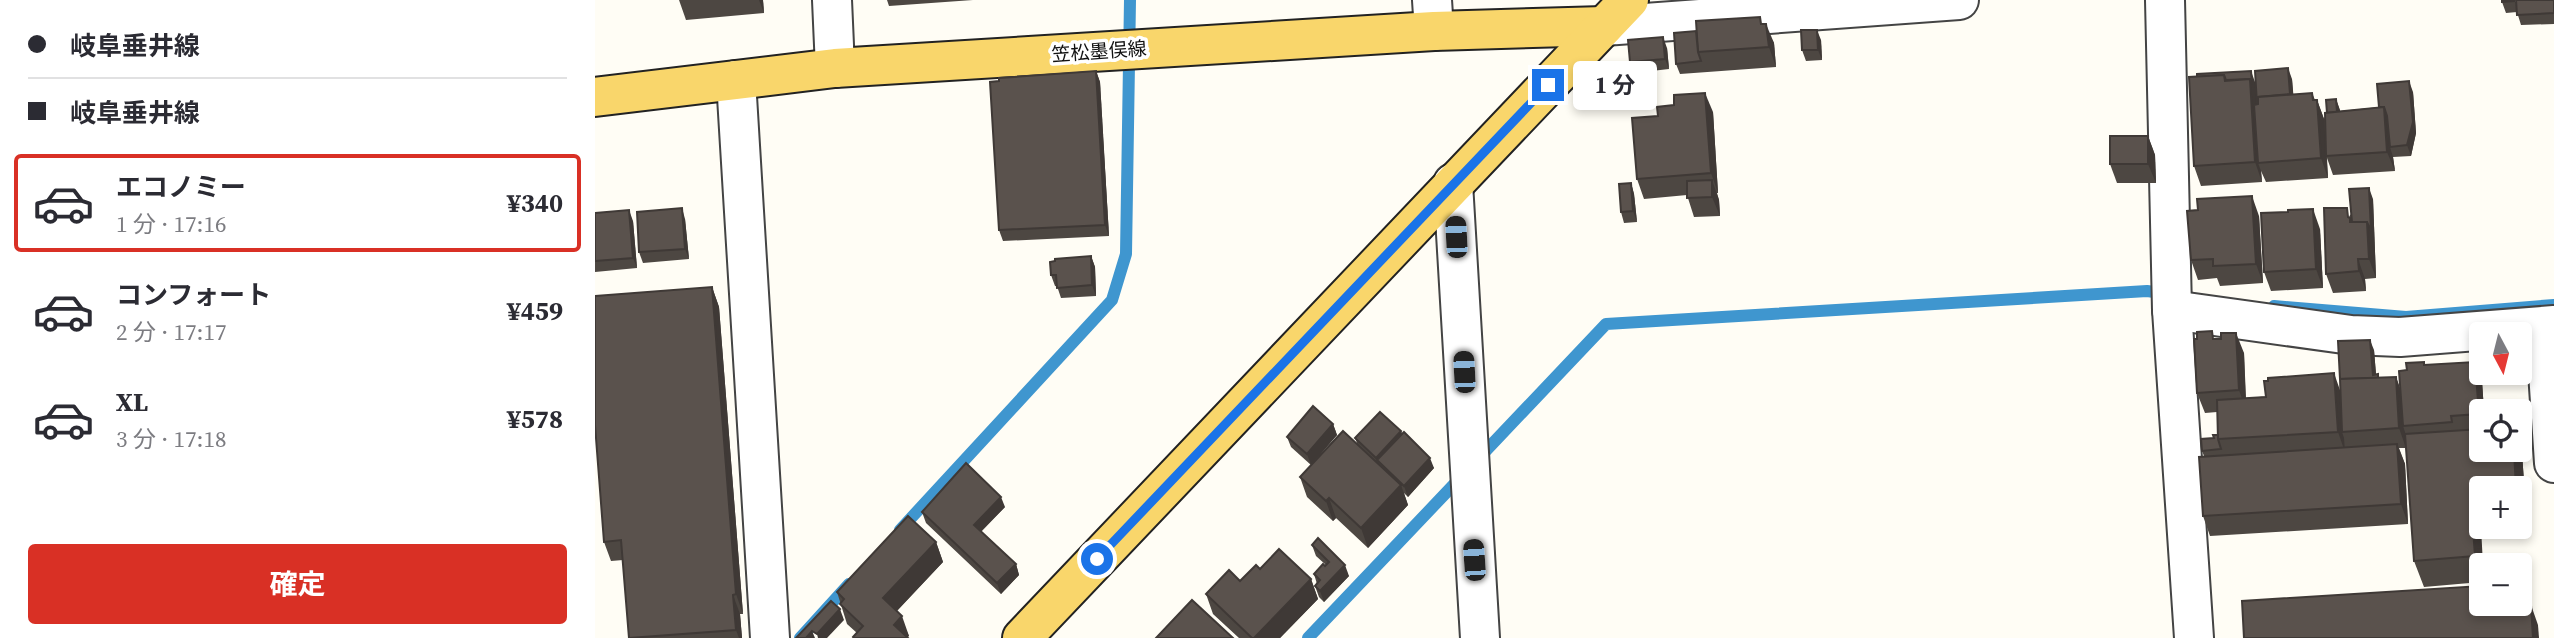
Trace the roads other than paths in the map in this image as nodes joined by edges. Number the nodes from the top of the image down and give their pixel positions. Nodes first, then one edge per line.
1 (831, 0) edge
2 (1959, 0) edge
3 (2165, 0) edge
4 (1616, 13) edge
5 (1433, 15) edge
6 (835, 68) junction
7 (736, 80) junction
8 (595, 97) edge
9 (1453, 184) junction
10 (2172, 310) junction
11 (2550, 326) edge
12 (2554, 463) edge
13 (770, 638) edge
14 (1023, 638) edge
15 (1480, 638) edge
16 (2194, 638) edge

1 - 6 street
2 - 4 street
3 - 10 street
4 - 5 main road, 笠松墨俣線
4 - 9 main road
5 - 6 main road, 笠松墨俣線
6 - 7 main road, 笠松墨俣線
7 - 8 main road, 笠松墨俣線
7 - 13 street
9 - 14 main road
9 - 15 street
10 - 11 street
10 - 16 street
11 - 12 street

